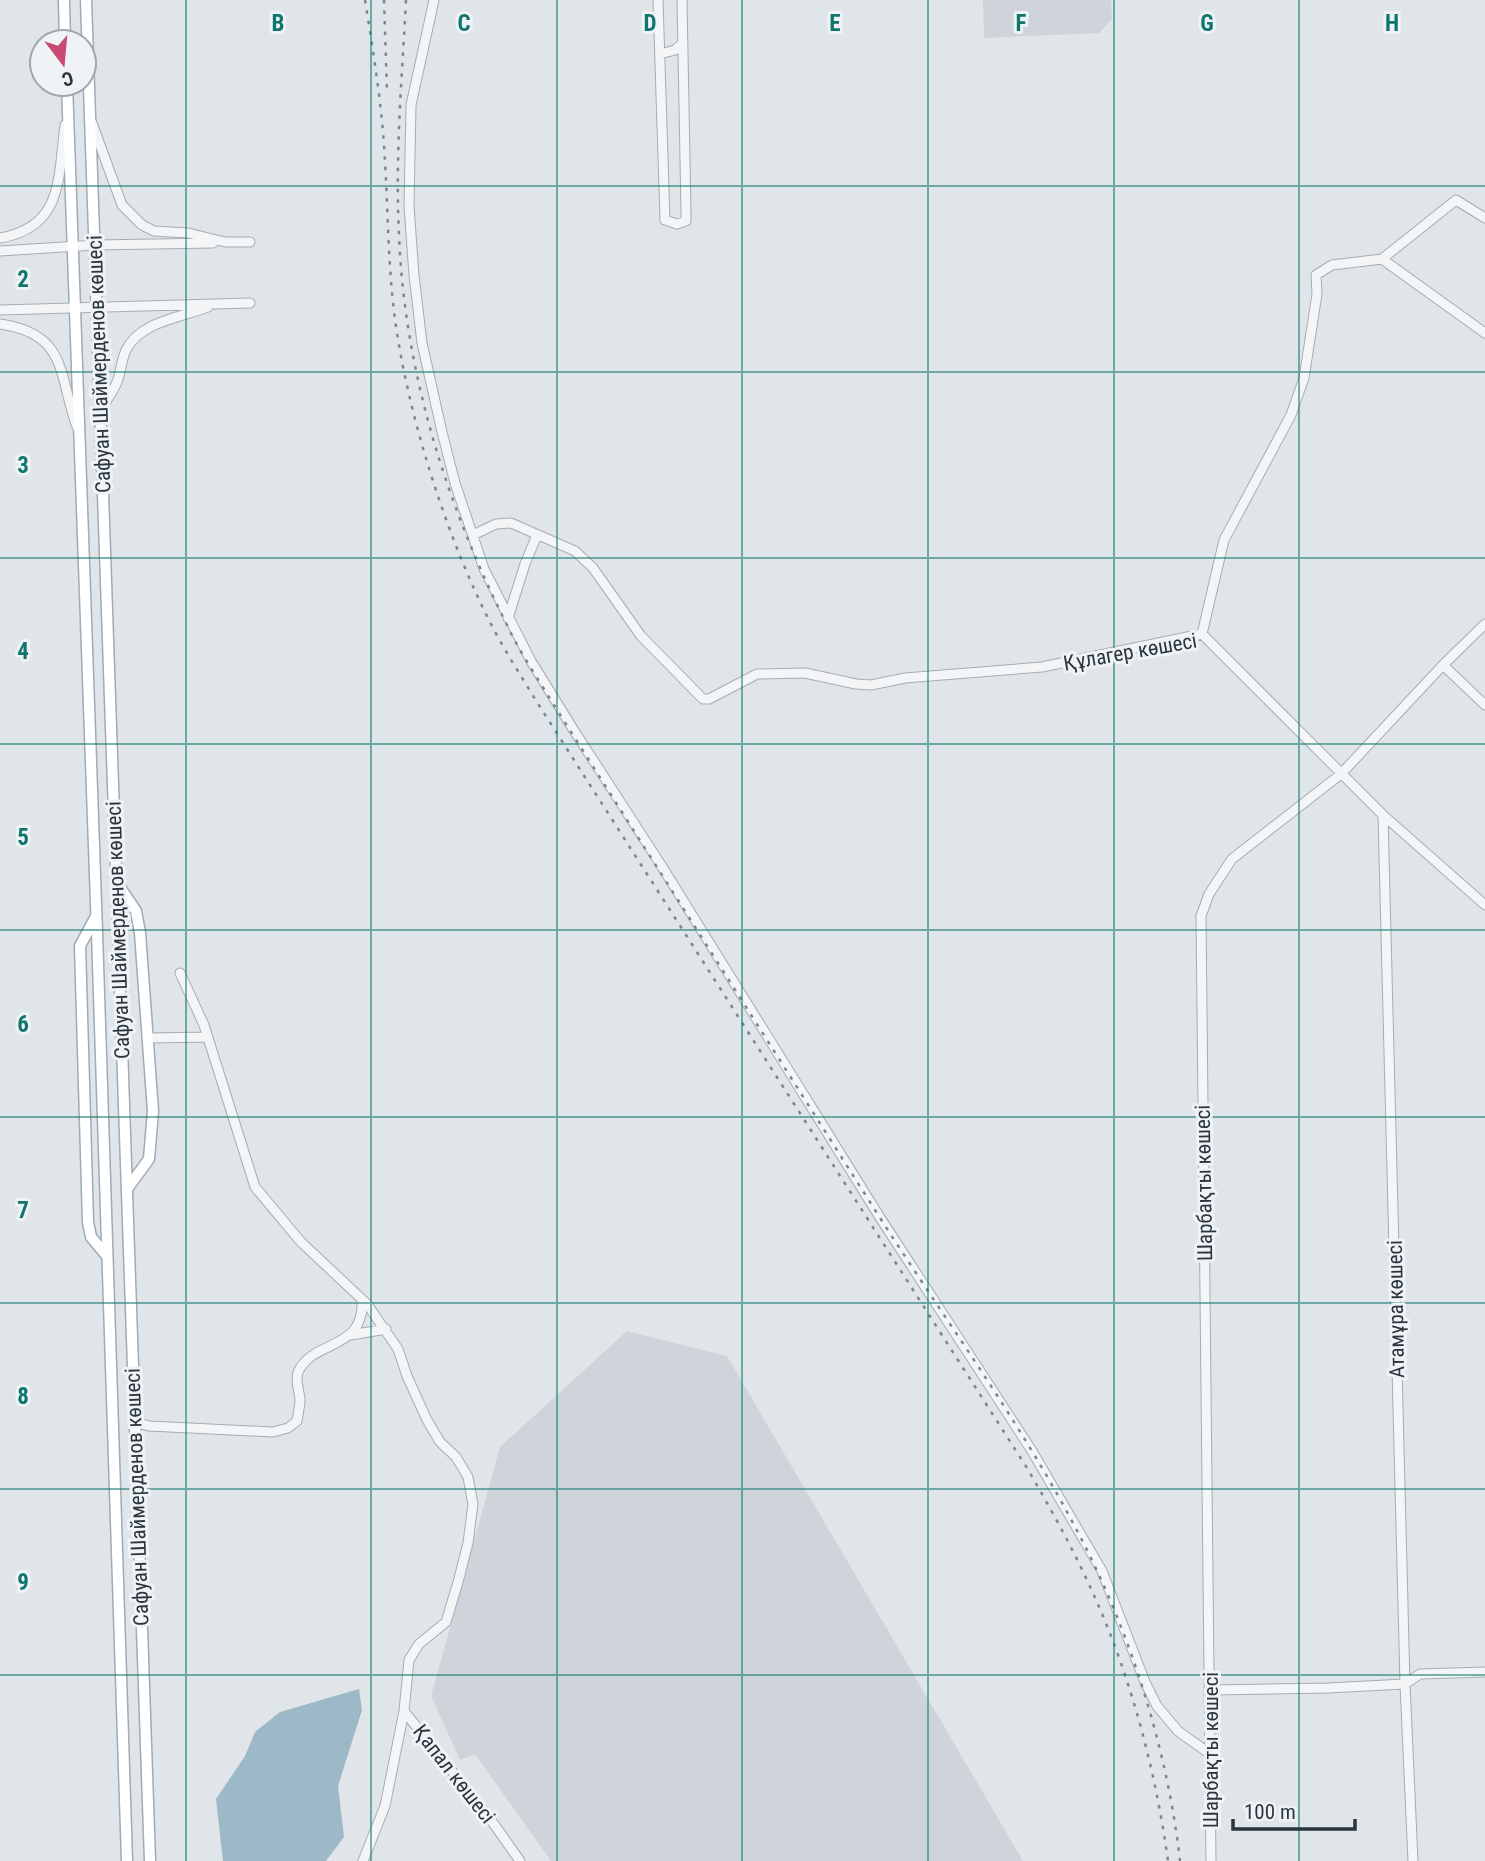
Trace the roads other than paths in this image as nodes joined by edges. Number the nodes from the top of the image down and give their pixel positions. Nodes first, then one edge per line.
1 (64, 0) edge
2 (433, 0) edge
3 (658, 0) edge
4 (682, 0) edge
5 (86, 1) edge
6 (65, 28) edge
7 (683, 43) junction
8 (660, 54) junction
9 (67, 98) edge
10 (67, 106) junction
11 (90, 118) junction
12 (1485, 218) edge
13 (0, 238) edge
14 (225, 242) junction
15 (250, 242) dead end
16 (94, 245) junction
17 (72, 246) junction
18 (0, 251) edge
19 (1382, 259) junction
20 (250, 303) dead end
21 (216, 304) junction
22 (75, 307) junction
23 (97, 307) junction
24 (0, 310) edge
25 (0, 324) edge
26 (1485, 333) edge
27 (100, 411) junction
28 (81, 438) junction
29 (472, 535) junction
30 (537, 535) junction
31 (508, 618) junction
32 (1485, 624) edge
33 (1202, 635) junction
34 (1443, 665) junction
35 (1485, 705) edge
36 (1341, 774) junction
37 (1383, 815) junction
38 (117, 883) junction
39 (1485, 905) edge
40 (97, 915) junction
41 (180, 973) dead end
42 (208, 1037) junction
43 (149, 1038) junction
44 (127, 1189) junction
45 (107, 1256) junction
46 (362, 1298) junction
47 (386, 1329) junction
48 (349, 1335) junction
49 (135, 1422) junction
50 (1485, 1672) edge
51 (1405, 1684) junction
52 (1211, 1690) junction
53 (404, 1711) junction
54 (1210, 1754) junction
55 (127, 1861) edge
56 (150, 1861) edge
57 (363, 1861) edge
58 (520, 1861) edge
59 (1211, 1861) edge
60 (1413, 1861) edge

1 - 6 main road
2 - 29 street
3 - 8 street
4 - 7 street
5 - 11 main road, Сафуан Шаймерденов көшесі
7 - 8 street
7 - 8 street
9 - 10 main road, Сафуан Шаймерденов көшесі
10 - 13 street
10 - 17 main road, Сафуан Шаймерденов көшесі
11 - 14 street
11 - 16 main road, Сафуан Шаймерденов көшесі
12 - 19 street
14 - 15 street
14 - 16 street
16 - 17 street
16 - 23 main road, Сафуан Шаймерденов көшесі
17 - 18 street
17 - 22 main road, Сафуан Шаймерденов көшесі
19 - 26 street
19 - 33 street
20 - 21 street
21 - 23 street
21 - 27 street
22 - 23 street
22 - 24 street
22 - 28 main road, Сафуан Шаймерденов көшесі
23 - 27 main road, Сафуан Шаймерденов көшесі
25 - 28 street
27 - 38 main road, Сафуан Шаймерденов көшесі
28 - 40 main road, Сафуан Шаймерденов көшесі
29 - 30 street
29 - 31 street
30 - 31 street
30 - 33 street, Құлагер көшесі
31 - 54 street
32 - 34 street, Шарбақты көшесі
33 - 36 street, Құлагер көшесі
34 - 35 street
34 - 36 street, Шарбақты көшесі
36 - 37 street
36 - 52 street, Шарбақты көшесі
37 - 39 street
37 - 51 street, Атамұра көшесі
38 - 43 main road
38 - 44 main road, Сафуан Шаймерденов көшесі
40 - 45 main road, Сафуан Шаймерденов көшесі
40 - 45 main road
41 - 42 street
42 - 43 street
42 - 46 street
43 - 44 main road
44 - 49 main road, Сафуан Шаймерденов көшесі
45 - 55 main road, Сафуан Шаймерденов көшесі
46 - 47 street
46 - 48 street
47 - 48 street
47 - 53 street
48 - 49 street
49 - 56 main road, Сафуан Шаймерденов көшесі
50 - 51 street
51 - 52 street
51 - 60 street, Атамұра көшесі
52 - 54 street, Шарбақты көшесі
53 - 57 street, Қапал көшесі
53 - 58 street, Қапал көшесі
54 - 59 street, Шарбақты көшесі

